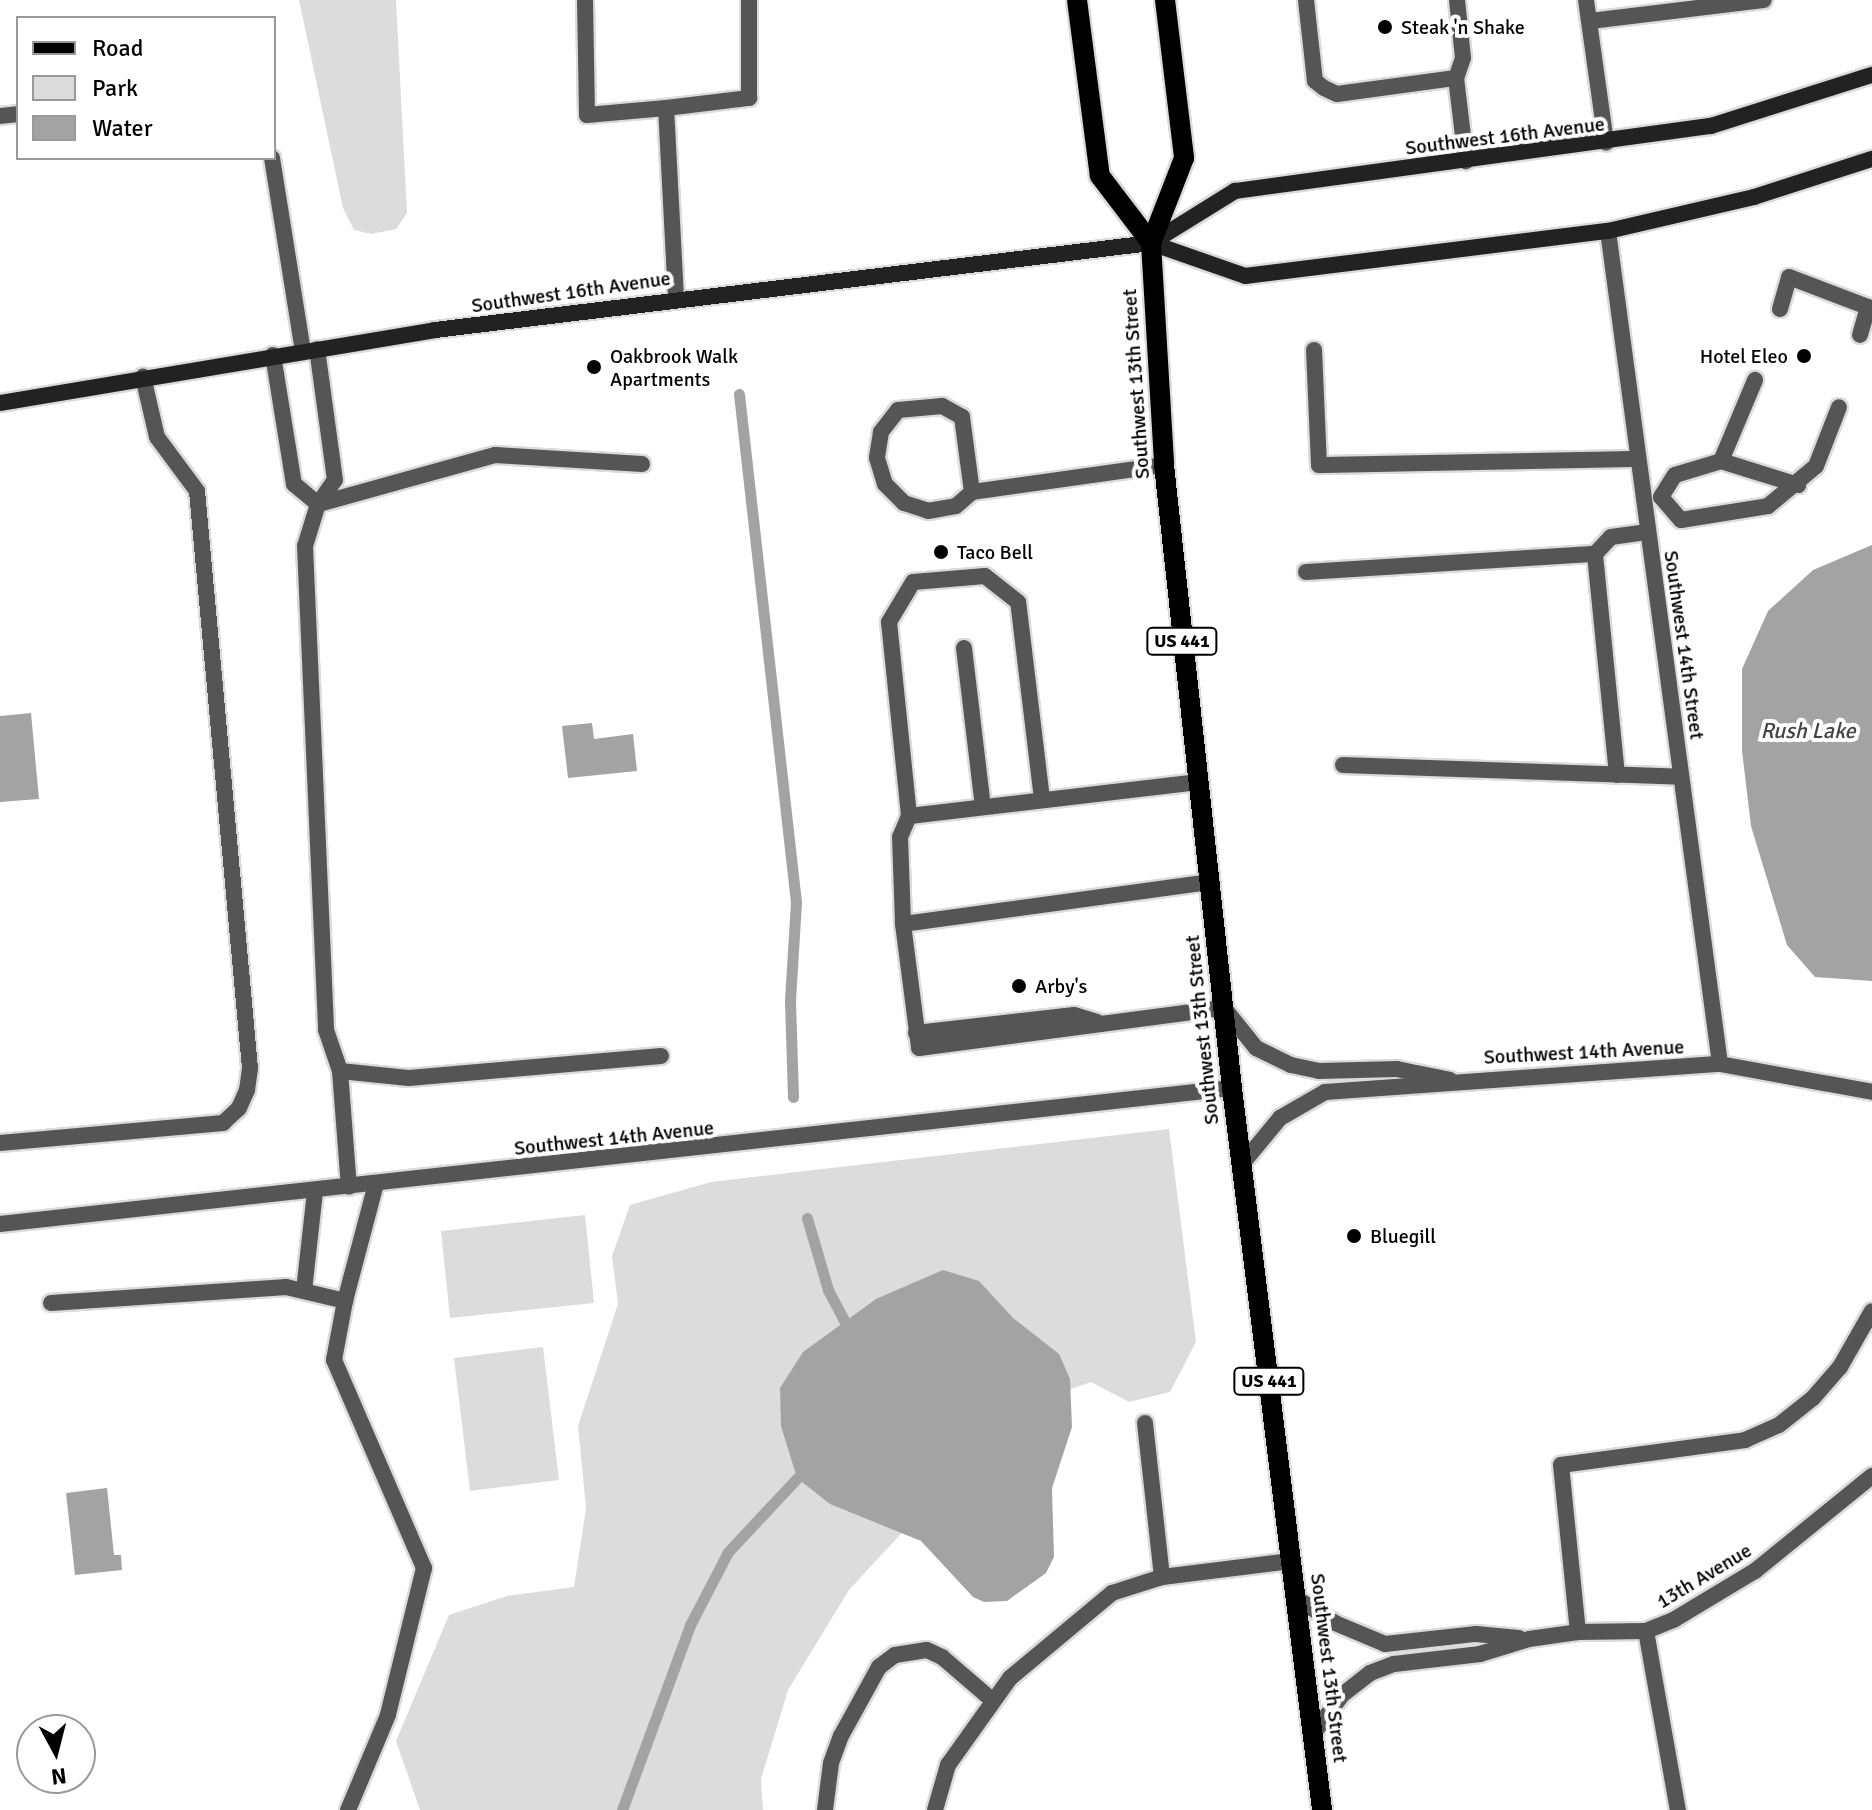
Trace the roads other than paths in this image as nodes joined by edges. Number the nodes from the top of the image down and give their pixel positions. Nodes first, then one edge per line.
1 (585, 0) edge
2 (749, 0) edge
3 (1077, 0) edge
4 (1165, 0) edge
5 (1306, 0) edge
6 (1457, 0) edge
7 (1586, 0) edge
8 (1756, 0) edge
9 (1590, 21) junction
10 (1872, 75) edge
11 (1456, 78) junction
12 (666, 108) junction
13 (1606, 143) junction
14 (1872, 159) edge
15 (272, 160) edge
16 (1466, 161) junction
17 (1608, 231) junction
18 (1151, 243) junction
19 (676, 298) junction
20 (1780, 309) dead end
21 (1860, 335) dead end
22 (310, 350) junction
23 (1314, 350) dead end
24 (273, 355) junction
25 (143, 377) junction
26 (1755, 380) dead end
27 (0, 403) edge
28 (1839, 407) dead end
29 (1638, 459) junction
30 (1721, 461) junction
31 (642, 464) dead end
32 (1164, 465) junction
33 (1798, 485) junction
34 (972, 492) junction
35 (1661, 497) junction
36 (1644, 499) junction
37 (318, 504) junction
38 (1648, 532) junction
39 (1595, 554) junction
40 (1306, 572) dead end
41 (964, 648) dead end
42 (1343, 765) dead end
43 (1617, 775) junction
44 (1681, 777) junction
45 (1197, 782) junction
46 (1042, 799) junction
47 (983, 807) junction
48 (909, 816) junction
49 (1210, 882) junction
50 (903, 924) junction
51 (1224, 1008) junction
52 (661, 1056) dead end
53 (1720, 1064) junction
54 (340, 1071) junction
55 (1450, 1080) junction
56 (1232, 1088) junction
57 (1872, 1092) edge
58 (0, 1143) edge
59 (1242, 1164) junction
60 (376, 1184) junction
61 (349, 1187) junction
62 (315, 1191) junction
63 (0, 1224) edge
64 (304, 1291) junction
65 (345, 1301) junction
66 (51, 1303) dead end
67 (1872, 1311) edge
68 (1145, 1423) dead end
69 (1872, 1476) edge
70 (1291, 1561) junction
71 (1162, 1577) junction
72 (1296, 1598) junction
73 (1646, 1631) junction
74 (1578, 1632) junction
75 (1529, 1639) junction
76 (992, 1700) junction
77 (1313, 1734) junction
78 (348, 1810) edge
79 (825, 1810) edge
80 (935, 1810) edge
81 (1322, 1810) edge
82 (1678, 1810) edge

1 - 12 street
2 - 12 street
3 - 18 main road
4 - 18 main road, Southwest 13th Street / US 441
5 - 11 street
6 - 11 street
7 - 9 street
8 - 9 street
9 - 13 street
10 - 13 main road, Southwest 16th Avenue
11 - 16 street
12 - 19 street
13 - 16 main road, Southwest 16th Avenue
14 - 17 main road, Southwest 16th Avenue
15 - 22 street
16 - 18 main road, Southwest 16th Avenue
17 - 18 main road, Southwest 16th Avenue
17 - 29 street, Southwest 14th Street
18 - 19 main road, Southwest 16th Avenue
18 - 32 main road, Southwest 13th Street / US 441
19 - 22 main road, Southwest 16th Avenue
20 - 21 street
22 - 24 main road, Southwest 16th Avenue
22 - 37 street
23 - 29 street
24 - 25 main road, Southwest 16th Avenue
24 - 37 street
25 - 27 main road, Southwest 16th Avenue
25 - 58 street
26 - 30 street
28 - 33 street
29 - 36 street, Southwest 14th Street
30 - 33 street
30 - 35 street
31 - 37 street
32 - 34 street
32 - 45 main road, Southwest 13th Street / US 441
33 - 35 street
34 - 34 street
35 - 36 street
36 - 38 street, Southwest 14th Street
37 - 54 street
38 - 39 street
38 - 44 street, Southwest 14th Street
39 - 40 street
39 - 43 street
41 - 47 street
42 - 43 street
43 - 44 street
44 - 53 street, Southwest 14th Street
45 - 46 street
45 - 49 main road, Southwest 13th Street / US 441
46 - 47 street
46 - 48 street
47 - 48 street
48 - 50 street
49 - 50 street
49 - 51 main road, Southwest 13th Street / US 441
50 - 51 street
51 - 55 street, Southwest 14th Avenue
51 - 56 main road, Southwest 13th Street / US 441
52 - 54 street
53 - 55 street, Southwest 14th Avenue
53 - 57 street, Southwest 14th Avenue
54 - 61 street
55 - 59 street, Southwest 14th Avenue
56 - 59 main road, Southwest 13th Street / US 441
56 - 60 street, Southwest 14th Avenue
59 - 70 main road, Southwest 13th Street / US 441
60 - 61 street, Southwest 14th Avenue
60 - 65 street
61 - 62 street, Southwest 14th Avenue
62 - 63 street, Southwest 14th Avenue
62 - 64 street
64 - 65 street
64 - 66 street
65 - 78 street
67 - 74 street
68 - 71 street
69 - 73 street, 13th Avenue
70 - 71 street
70 - 72 main road, Southwest 13th Street / US 441
71 - 76 street
72 - 75 street, 13th Avenue
72 - 77 main road, Southwest 13th Street / US 441
73 - 74 street, 13th Avenue
73 - 82 street
74 - 75 street, 13th Avenue
75 - 77 street, 13th Avenue
76 - 79 street
76 - 80 street
77 - 81 main road, Southwest 13th Street / US 441

